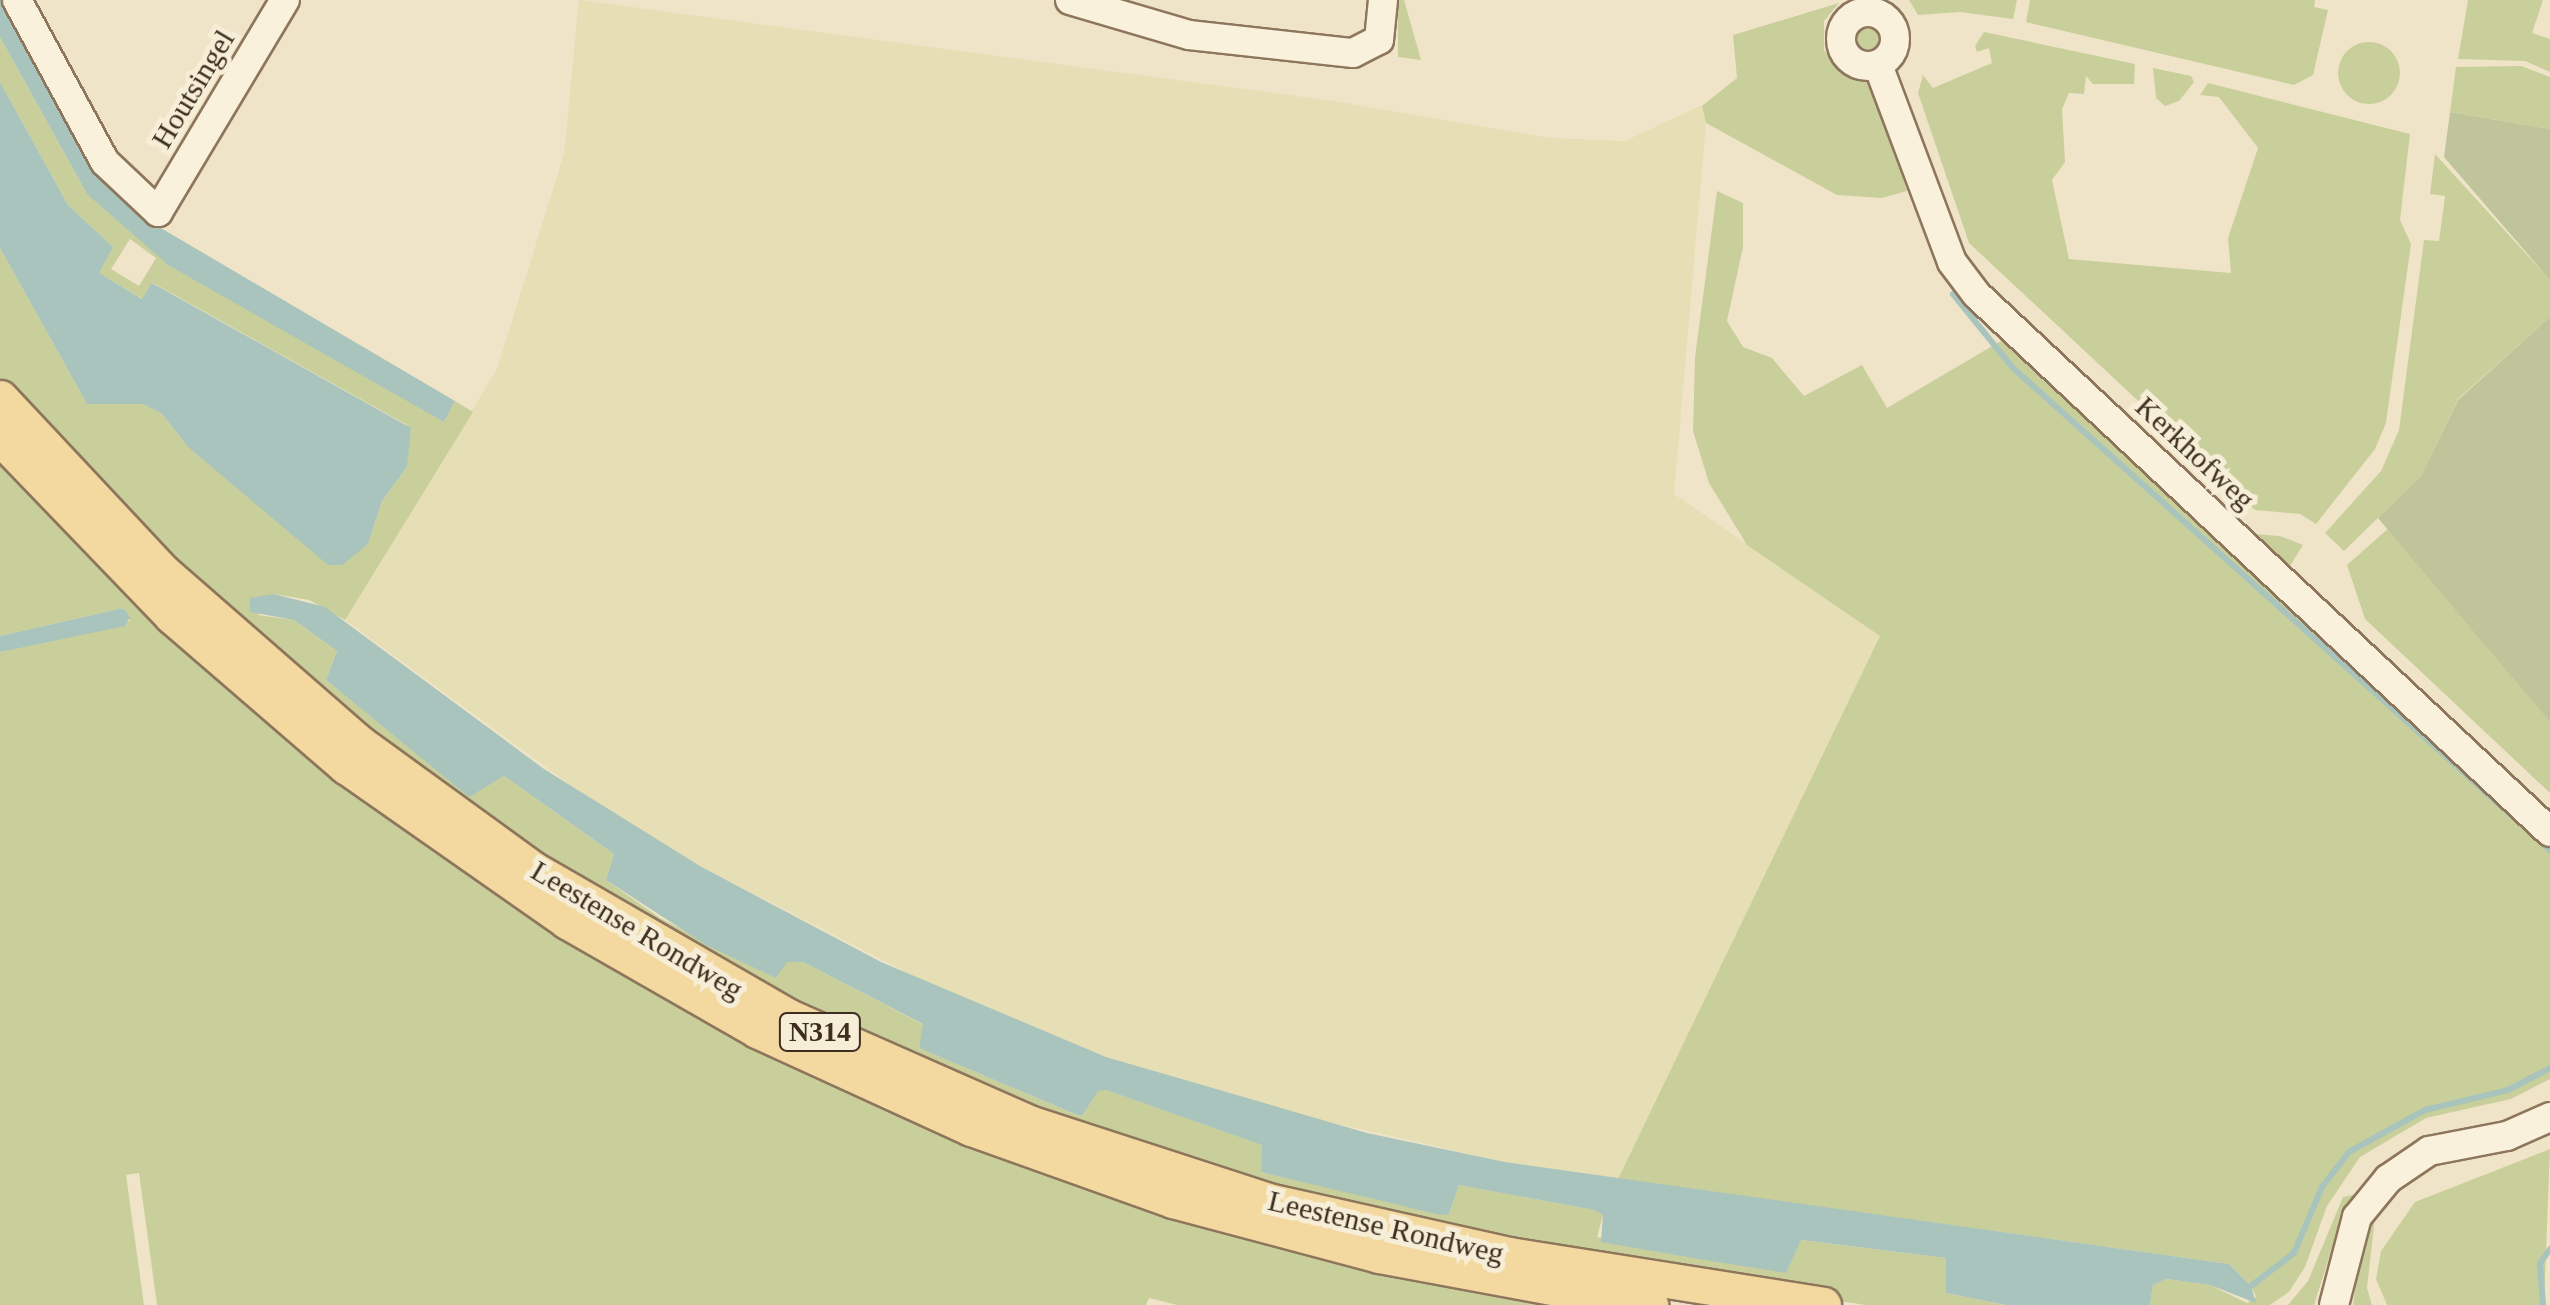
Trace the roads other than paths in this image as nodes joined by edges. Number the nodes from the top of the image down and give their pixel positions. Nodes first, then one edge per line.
1 (17, 0) edge
2 (284, 0) edge
3 (1070, 0) edge
4 (1855, 7) edge
5 (1383, 10) edge
6 (0, 398) edge
7 (0, 437) edge
8 (2550, 832) edge
9 (2550, 1116) edge
10 (1650, 1305) edge
11 (1822, 1305) edge
12 (2334, 1305) edge

1 - 2 street, Houtsingel
3 - 5 street
4 - 8 street, Kerkhofweg
6 - 11 main road, Leestense Rondweg / N314
7 - 10 main road, Leestense Rondweg / N314
9 - 12 street

